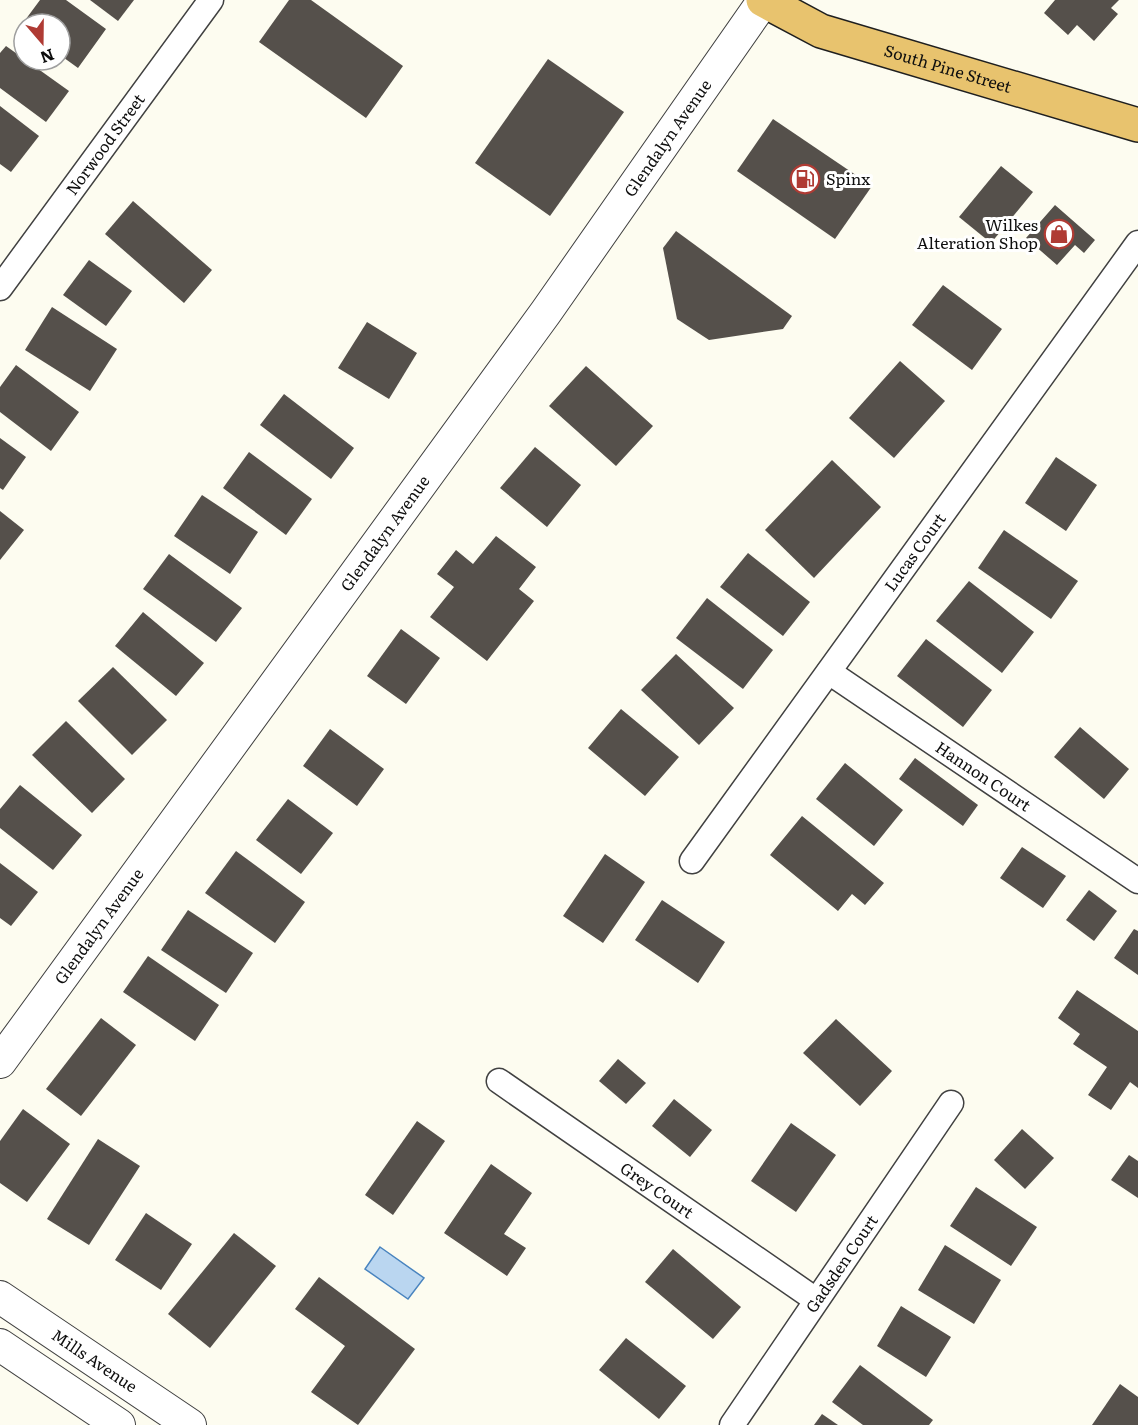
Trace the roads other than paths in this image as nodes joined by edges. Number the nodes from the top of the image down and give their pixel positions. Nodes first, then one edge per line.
1 (211, 0) edge
2 (764, 0) edge
3 (1138, 125) edge
4 (1138, 243) edge
5 (0, 288) edge
6 (829, 672) junction
7 (692, 861) dead end
8 (1138, 881) edge
9 (0, 1062) edge
10 (499, 1081) dead end
11 (951, 1103) dead end
12 (0, 1297) edge
13 (816, 1300) junction
14 (0, 1345) edge
15 (118, 1425) edge
16 (190, 1425) edge
17 (732, 1425) edge

1 - 5 street, Norwood Street
2 - 3 highway, South Pine Street
2 - 9 street, Glendalyn Avenue
4 - 6 street, Lucas Court
6 - 7 street, Lucas Court
6 - 8 street, Hannon Court
10 - 13 street, Grey Court
11 - 13 street, Gadsden Court
12 - 16 street, Mills Avenue
13 - 17 street, Gadsden Court
14 - 15 street

